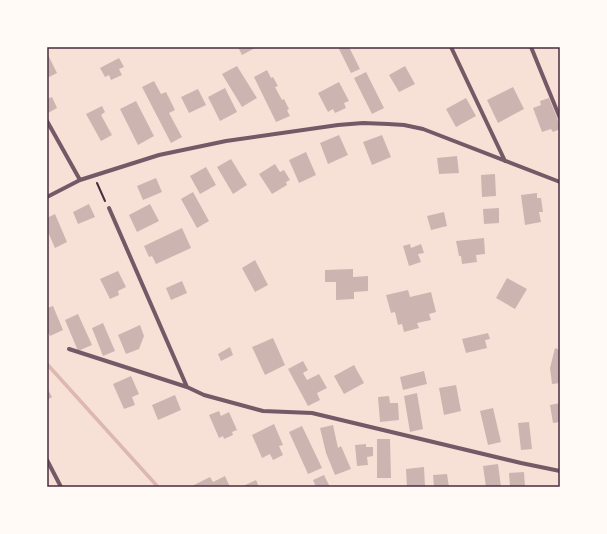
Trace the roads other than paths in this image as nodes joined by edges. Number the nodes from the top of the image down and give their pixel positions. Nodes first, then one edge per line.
1 (451, 47) edge
2 (531, 47) edge
3 (560, 118) edge
4 (47, 121) edge
5 (505, 161) junction
6 (80, 180) junction
7 (560, 182) edge
8 (47, 197) edge
9 (109, 208) road end
10 (69, 349) dead end
11 (187, 387) junction
12 (47, 460) edge
13 (560, 471) edge
14 (61, 487) edge

1 - 5 street
2 - 3 street
4 - 6 street
5 - 6 street
5 - 7 street
6 - 8 street
9 - 11 street
10 - 11 street
11 - 13 street
12 - 14 street

